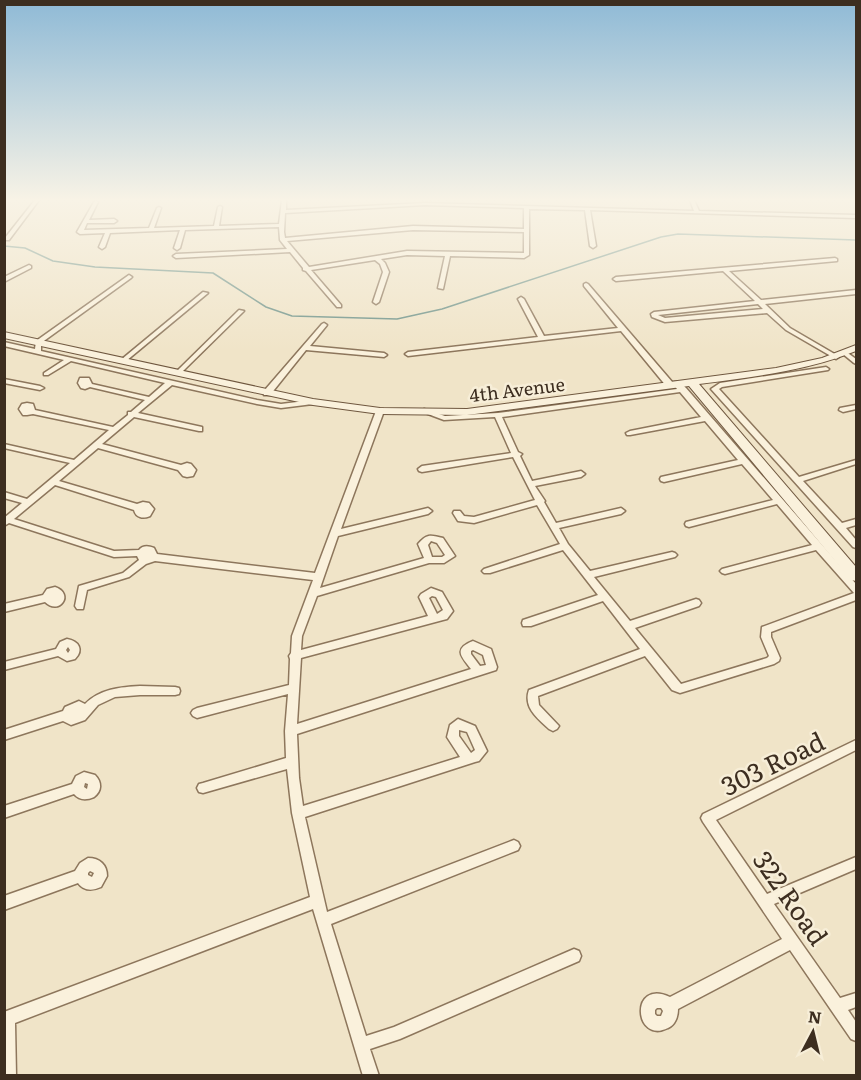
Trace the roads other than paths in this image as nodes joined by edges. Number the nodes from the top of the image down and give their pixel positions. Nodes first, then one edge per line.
1 (286, 250) edge
2 (291, 250) edge
3 (527, 250) edge
4 (448, 254) junction
5 (176, 256) dead end
6 (375, 257) junction
7 (835, 260) dead end
8 (29, 267) dead end
9 (306, 269) junction
10 (725, 270) junction
11 (129, 278) dead end
12 (616, 279) dead end
13 (4, 280) edge
14 (586, 285) dead end
15 (441, 288) dead end
16 (856, 292) edge
17 (205, 293) dead end
18 (521, 298) dead end
19 (376, 302) dead end
20 (758, 302) junction
21 (339, 306) dead end
22 (241, 311) dead end
23 (766, 311) junction
24 (324, 325) dead end
25 (624, 329) junction
26 (4, 335) edge
27 (542, 339) junction
28 (4, 345) edge
29 (38, 347) junction
30 (304, 348) junction
31 (856, 348) edge
32 (408, 354) dead end
33 (384, 355) dead end
34 (840, 355) junction
35 (70, 359) junction
36 (124, 360) junction
37 (856, 362) edge
38 (826, 369) dead end
39 (180, 371) junction
40 (46, 374) dead end
41 (4, 381) edge
42 (171, 382) junction
43 (16, 383) junction
44 (89, 385) dead end
45 (681, 386) junction
46 (40, 388) dead end
47 (4, 390) edge
48 (267, 393) junction
49 (149, 399) junction
50 (313, 402) junction
51 (856, 407) edge
52 (843, 410) dead end
53 (31, 411) dead end
54 (380, 411) junction
55 (424, 411) junction
56 (131, 414) junction
57 (498, 415) junction
58 (712, 415) junction
59 (739, 418) junction
60 (113, 429) junction
61 (199, 429) dead end
62 (630, 433) dead end
63 (96, 445) junction
64 (4, 447) edge
65 (518, 454) junction
66 (744, 461) junction
67 (74, 462) junction
68 (856, 462) edge
69 (182, 468) dead end
70 (422, 470) dead end
71 (581, 474) dead end
72 (664, 479) dead end
73 (798, 480) junction
74 (52, 481) junction
75 (531, 484) junction
76 (4, 495) edge
77 (541, 501) junction
78 (779, 501) junction
79 (29, 502) junction
80 (139, 508) dead end
81 (428, 511) dead end
82 (621, 511) dead end
83 (457, 513) dead end
84 (6, 521) edge
85 (856, 522) edge
86 (689, 524) dead end
87 (553, 527) junction
88 (840, 527) junction
89 (334, 534) junction
90 (856, 545) edge
91 (565, 546) junction
92 (819, 546) junction
93 (672, 555) dead end
94 (146, 557) junction
95 (429, 560) dead end
96 (487, 571) dead end
97 (725, 571) dead end
98 (588, 575) junction
99 (856, 576) edge
100 (319, 577) junction
101 (856, 590) edge
102 (314, 593) junction
103 (856, 596) edge
104 (603, 597) junction
105 (46, 598) dead end
106 (696, 603) dead end
107 (80, 606) dead end
108 (4, 608) edge
109 (433, 616) dead end
110 (527, 623) dead end
111 (628, 626) junction
112 (647, 651) junction
113 (60, 652) dead end
114 (294, 656) junction
115 (4, 666) edge
116 (477, 670) dead end
117 (294, 688) junction
118 (175, 691) dead end
119 (196, 713) dead end
120 (554, 726) dead end
121 (291, 731) junction
122 (4, 735) edge
123 (856, 746) edge
124 (467, 758) dead end
125 (292, 762) junction
126 (76, 788) dead end
127 (203, 788) dead end
128 (4, 812) edge
129 (298, 813) junction
130 (707, 818) joint
131 (514, 846) dead end
132 (856, 863) edge
133 (81, 876) dead end
134 (317, 901) junction
135 (766, 902) junction
136 (4, 903) edge
137 (325, 920) junction
138 (793, 941) junction
139 (574, 956) dead end
140 (856, 1000) edge
141 (668, 1006) dead end
142 (837, 1006) junction
143 (6, 1019) edge
144 (856, 1034) edge
145 (363, 1044) junction
146 (8, 1076) edge
147 (371, 1076) edge

1 - 5 street
2 - 9 street
3 - 4 street
4 - 6 street
4 - 15 street
6 - 9 street
6 - 19 street
7 - 10 street
8 - 13 street
9 - 21 street
10 - 12 street
10 - 20 street
11 - 29 street
14 - 25 street
16 - 20 street
17 - 36 street
18 - 27 street
20 - 23 street
20 - 23 street
22 - 39 street
23 - 34 street
24 - 30 street
25 - 27 street
25 - 45 street
26 - 29 main road, 4th Avenue
27 - 32 street
28 - 29 street
29 - 35 street
29 - 36 main road, 4th Avenue
30 - 33 street
30 - 48 street
31 - 34 main road, 4th Avenue
34 - 37 street
34 - 45 main road, 4th Avenue
35 - 40 street
35 - 42 street
36 - 39 main road, 4th Avenue
38 - 59 street
39 - 48 main road, 4th Avenue
41 - 43 street
42 - 49 street
42 - 50 street
43 - 46 street
43 - 47 street
44 - 49 street
45 - 55 main road, 4th Avenue
45 - 57 street
45 - 58 main road
48 - 50 main road, 4th Avenue
49 - 56 street
50 - 54 main road, 4th Avenue
51 - 52 street
53 - 60 street
54 - 55 main road, 4th Avenue
54 - 89 street
55 - 57 street
56 - 60 street
56 - 61 street
57 - 65 street
58 - 59 street
58 - 62 street
58 - 66 street
58 - 99 main road
59 - 73 street
60 - 63 street
63 - 67 street
63 - 69 street
64 - 67 street
65 - 70 street
65 - 75 street
66 - 72 street
66 - 78 street
67 - 74 street
68 - 73 street
71 - 75 street
73 - 88 street
74 - 79 street
74 - 80 street
75 - 77 street
76 - 79 street
77 - 83 street
77 - 87 street
78 - 86 street
78 - 92 street
79 - 84 street
81 - 89 street
82 - 87 street
84 - 94 street
85 - 88 street
87 - 91 street
88 - 90 street
89 - 100 street
91 - 96 street
91 - 98 street
92 - 97 street
92 - 101 street
93 - 98 street
94 - 100 street
94 - 107 street
95 - 102 street
98 - 104 street
100 - 102 street
102 - 114 street
103 - 112 street
104 - 110 street
104 - 111 street
105 - 108 street
106 - 111 street
109 - 114 street
111 - 112 street
112 - 120 street
113 - 115 street
114 - 117 street
116 - 121 street
117 - 119 street
117 - 121 street
118 - 122 street
121 - 125 street
123 - 130 street, 303 Road
124 - 129 street
125 - 127 street
125 - 129 street
126 - 128 street
129 - 134 street
130 - 135 street, 322 Road
131 - 137 street
132 - 135 street
133 - 136 street
134 - 137 street
134 - 143 street
135 - 138 street, 322 Road
137 - 145 street
138 - 141 street
138 - 142 street, 322 Road
139 - 145 street
140 - 142 street
142 - 144 street, 322 Road
143 - 146 street
145 - 147 street

